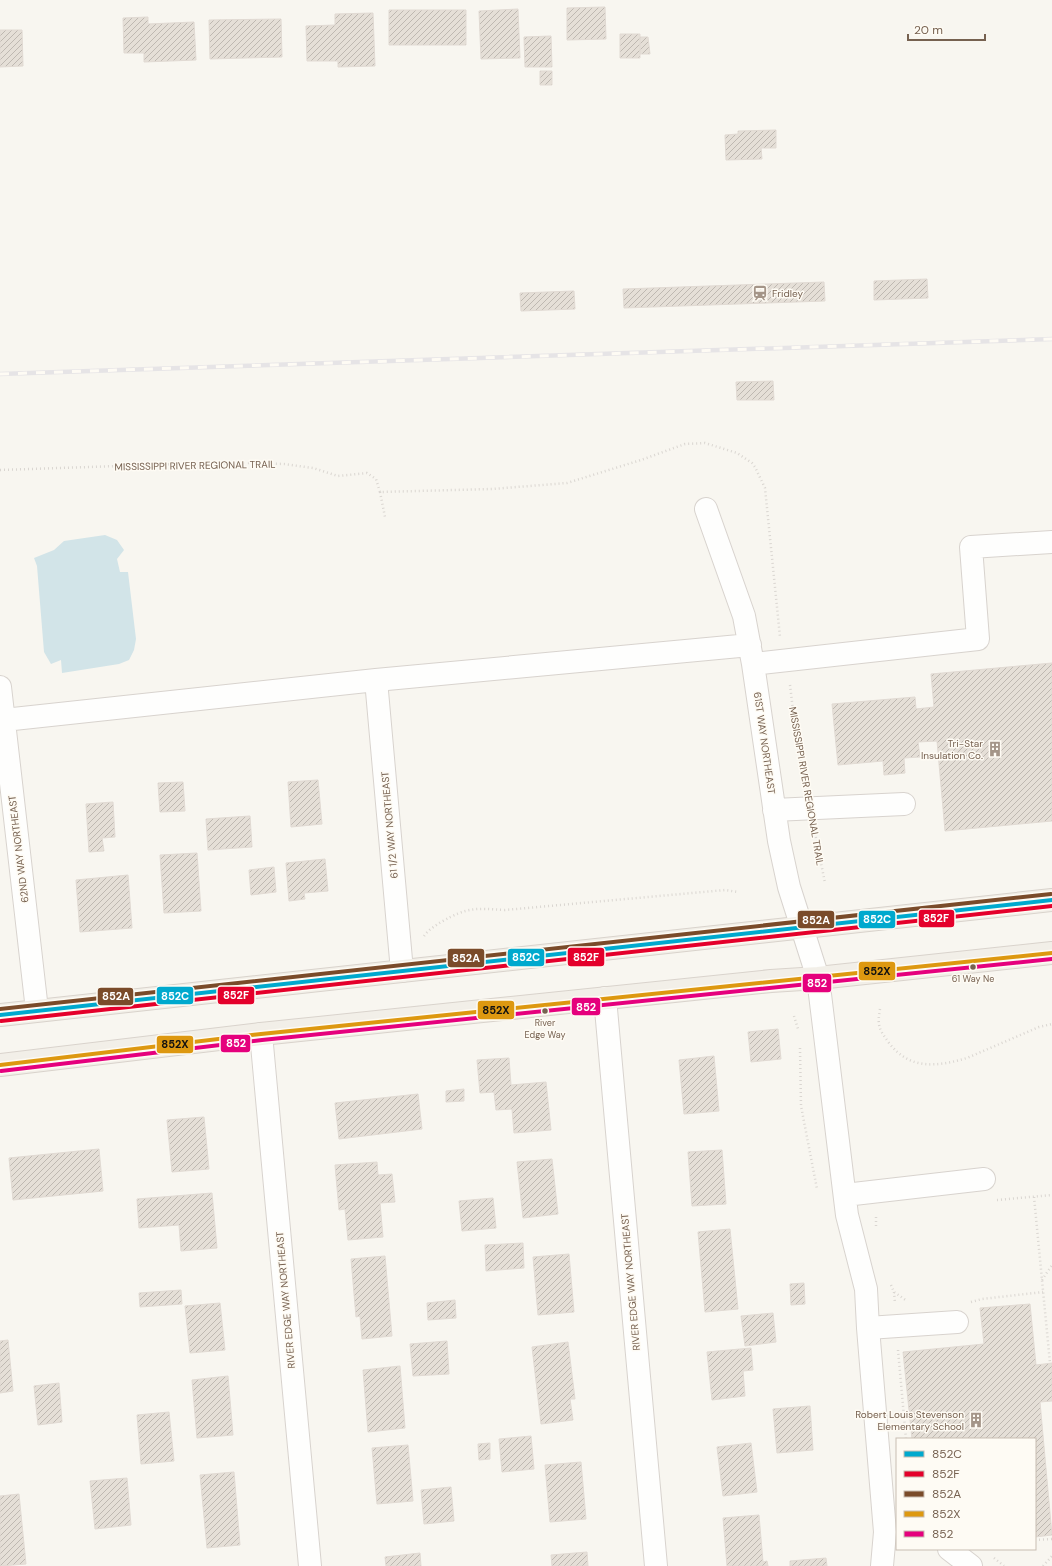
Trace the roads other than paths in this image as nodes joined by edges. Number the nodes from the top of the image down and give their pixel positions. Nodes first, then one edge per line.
1 (706, 509) dead end
2 (1052, 542) edge
3 (752, 654) junction
4 (376, 680) junction
5 (0, 687) edge
6 (4, 720) junction
7 (904, 804) dead end
8 (774, 810) junction
9 (1052, 900) edge
10 (802, 926) junction
11 (1052, 953) edge
12 (402, 971) junction
13 (818, 978) junction
14 (605, 998) junction
15 (37, 1010) junction
16 (0, 1015) edge
17 (261, 1034) junction
18 (0, 1065) edge
19 (984, 1179) dead end
20 (846, 1205) junction
21 (961, 1313) road end
22 (868, 1328) junction
23 (891, 1532) edge
24 (950, 1550) edge
25 (310, 1566) edge
26 (656, 1566) edge
27 (882, 1566) edge
28 (971, 1566) edge

1 - 3 street, 61ST WAY NORTHEAST
2 - 3 street
3 - 4 street
3 - 8 street, 61ST WAY NORTHEAST
4 - 6 street
4 - 12 street, 61 1/2 WAY NORTHEAST
5 - 6 street, 62ND WAY NORTHEAST
6 - 15 street, 62ND WAY NORTHEAST
7 - 8 street
8 - 10 street, 61ST WAY NORTHEAST
9 - 10 main road
10 - 12 main road
10 - 13 street, 61ST WAY NORTHEAST
11 - 13 main road
12 - 15 main road
13 - 14 main road
13 - 20 street, 61ST WAY NORTHEAST
14 - 17 main road
14 - 26 street, RIVER EDGE WAY NORTHEAST
15 - 16 main road
17 - 18 main road
17 - 25 street, RIVER EDGE WAY NORTHEAST
19 - 20 street
20 - 22 street, 61ST WAY NORTHEAST
21 - 22 street
22 - 23 street, 61ST WAY NORTHEAST
23 - 27 street, 61ST WAY NORTHEAST
24 - 28 street

